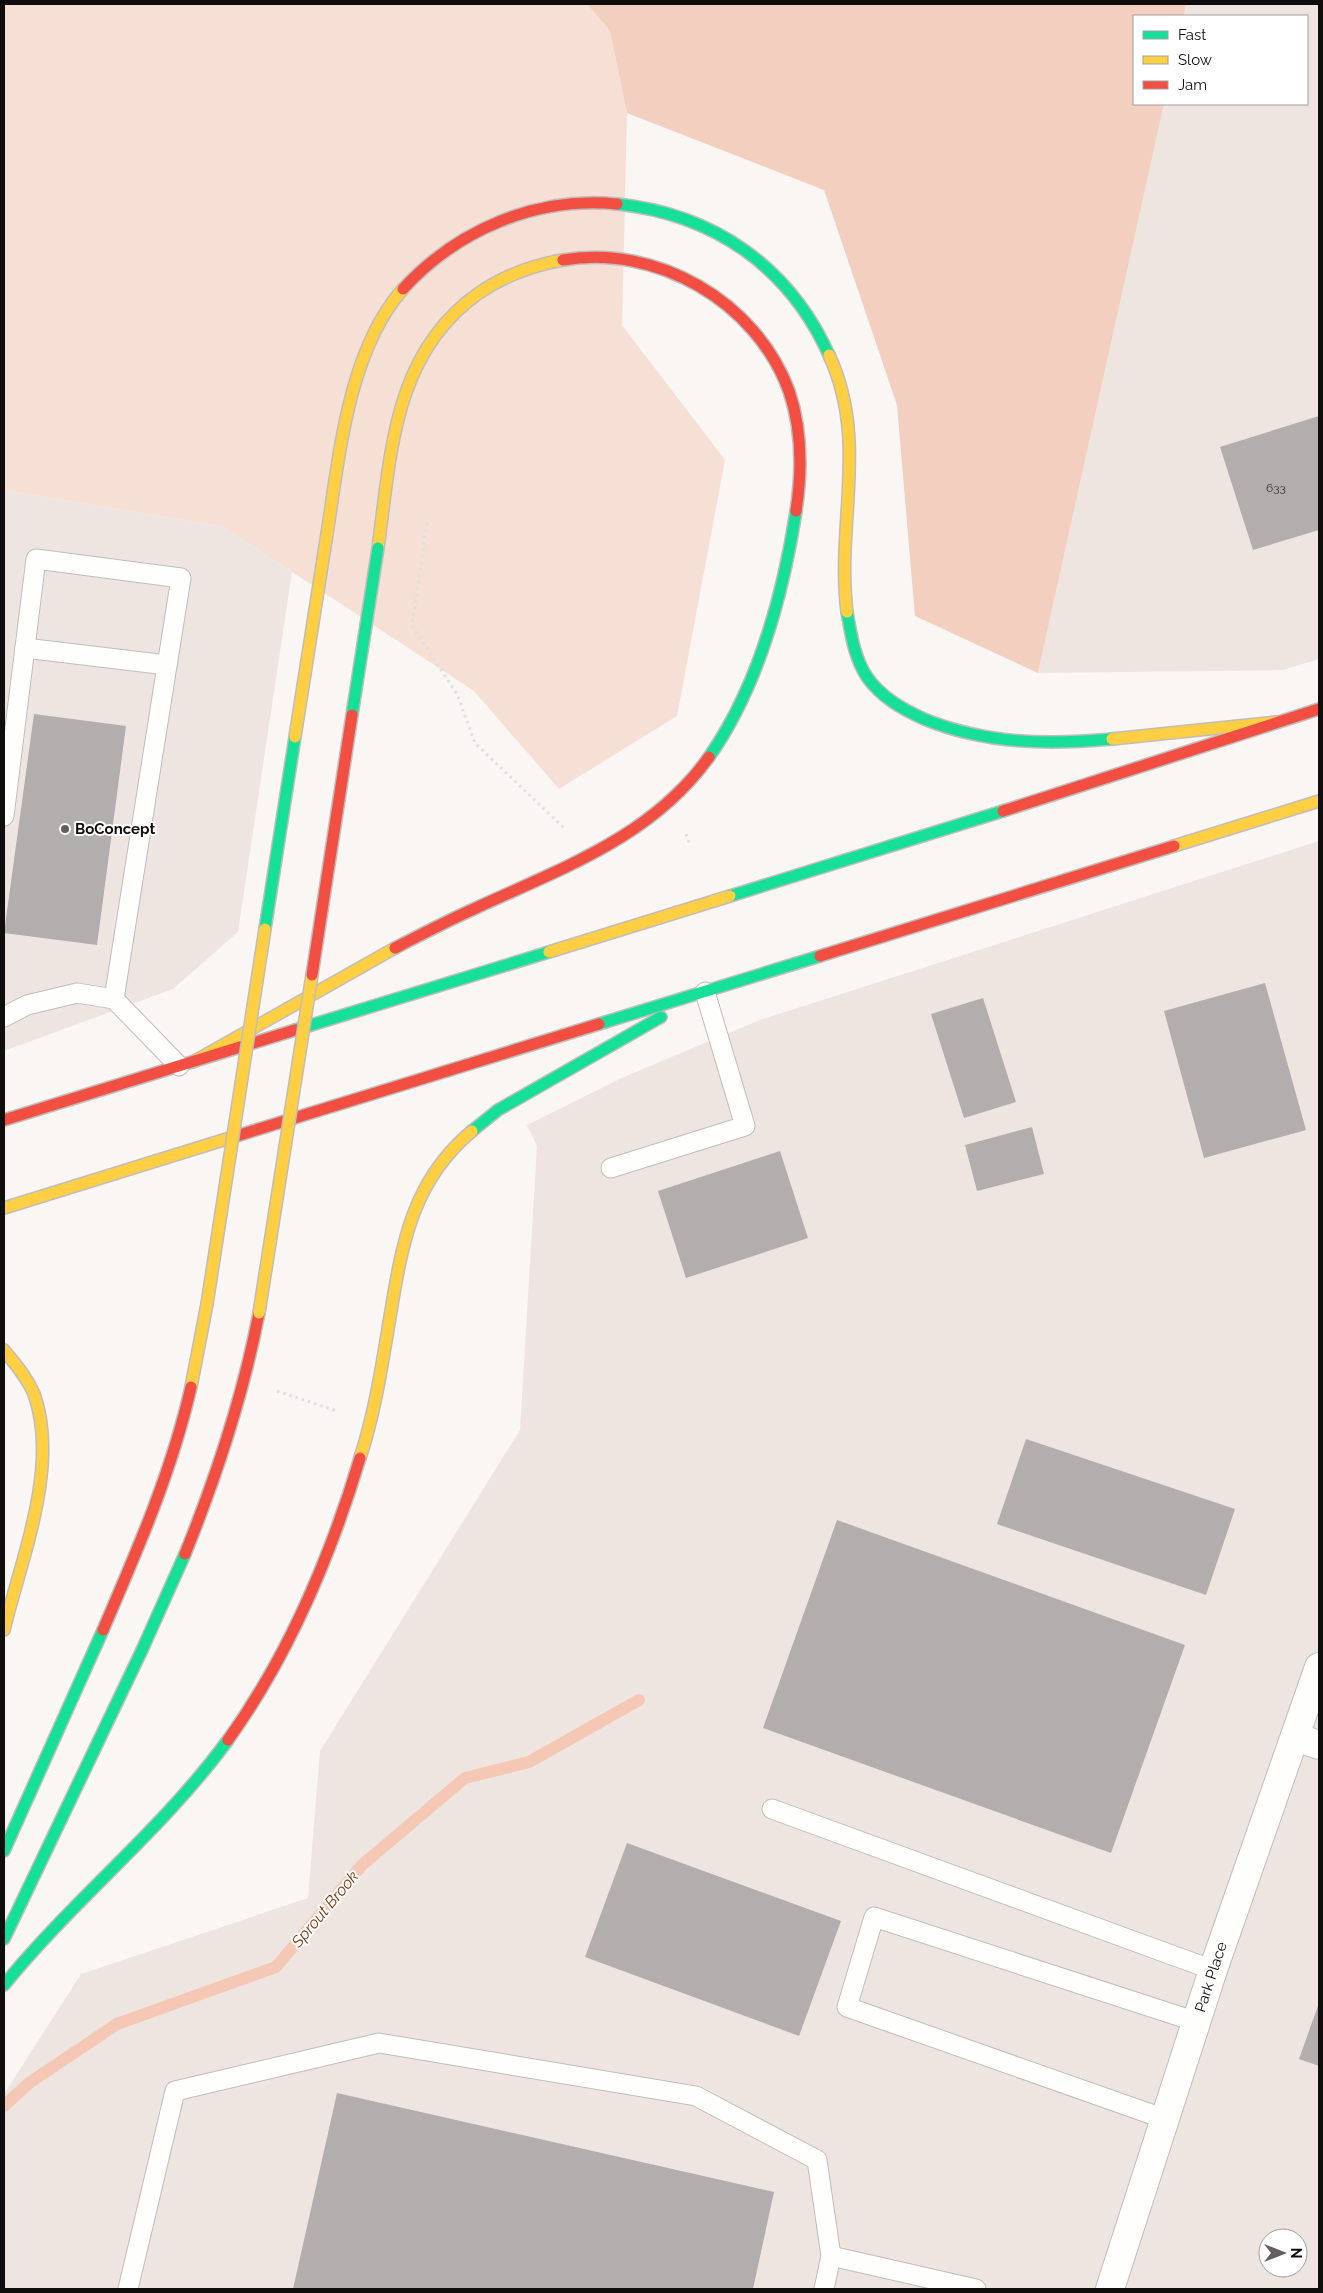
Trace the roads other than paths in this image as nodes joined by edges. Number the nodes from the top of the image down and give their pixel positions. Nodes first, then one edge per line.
1 (25, 648) junction
2 (167, 665) junction
3 (1319, 709) edge
4 (1276, 722) junction
5 (1319, 801) edge
6 (4, 816) edge
7 (705, 992) junction
8 (114, 999) junction
9 (4, 1017) edge
10 (186, 1064) junction
11 (4, 1120) edge
12 (611, 1168) dead end
13 (4, 1208) edge
14 (4, 1350) edge
15 (4, 1630) edge
16 (1319, 1667) edge
17 (1307, 1741) edge
18 (772, 1809) dead end
19 (4, 1850) edge
20 (4, 1939) edge
21 (1213, 1970) junction
22 (4, 1985) edge
23 (1197, 2022) junction
24 (1165, 2119) junction
25 (831, 2256) junction
26 (128, 2289) edge
27 (824, 2289) edge
28 (976, 2289) edge
29 (1110, 2289) edge

1 - 2 lane
1 - 2 lane
1 - 6 lane
2 - 8 lane
3 - 4 highway
4 - 10 highway
4 - 19 highway, bridge
5 - 7 highway
7 - 12 lane
7 - 13 highway
7 - 22 highway
8 - 9 lane
8 - 10 lane
10 - 11 highway
10 - 20 highway, bridge
14 - 15 highway
16 - 17 street, Park Place
17 - 21 street, Park Place
18 - 21 lane
21 - 23 street, Park Place
23 - 24 street, Park Place
23 - 24 lane
24 - 29 street, Park Place
25 - 26 lane
25 - 27 lane
25 - 28 lane

